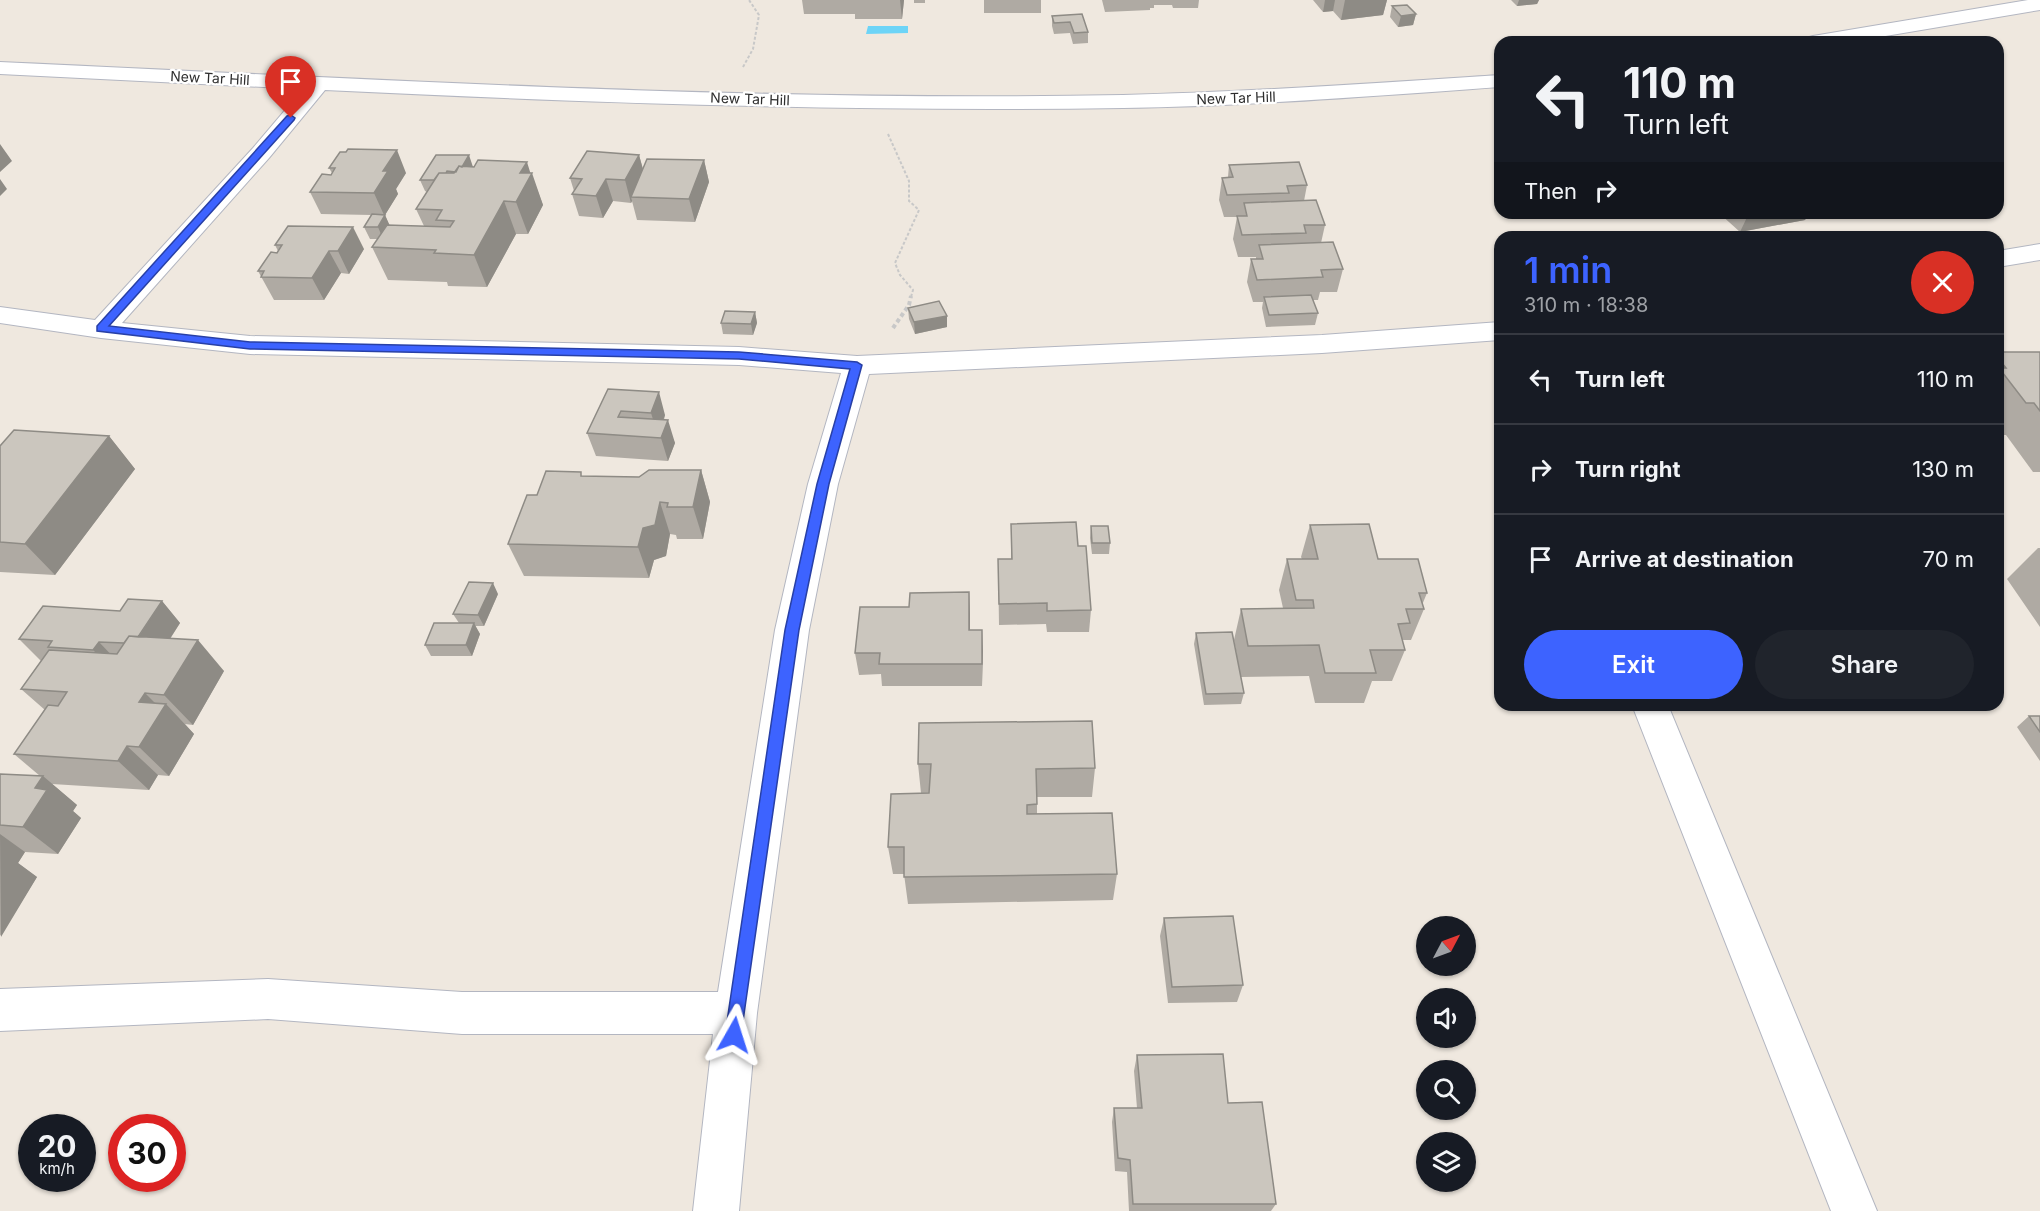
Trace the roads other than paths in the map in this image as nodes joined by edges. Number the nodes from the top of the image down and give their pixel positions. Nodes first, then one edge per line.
1 (2040, 4) edge
2 (1849, 36) edge
3 (0, 68) edge
4 (1494, 82) edge
5 (320, 83) junction
6 (2040, 252) edge
7 (2004, 258) edge
8 (0, 315) edge
9 (101, 329) junction
10 (1494, 332) edge
11 (857, 365) junction
12 (1652, 711) edge
13 (0, 1010) edge
14 (736, 1013) junction
15 (716, 1211) edge
16 (1854, 1211) edge

1 - 2 street
3 - 5 street, New Tar Hill
4 - 5 street, New Tar Hill
5 - 9 street
6 - 7 street
8 - 9 street
9 - 11 street
10 - 11 street
11 - 14 street
12 - 16 street
13 - 14 street
14 - 15 street

